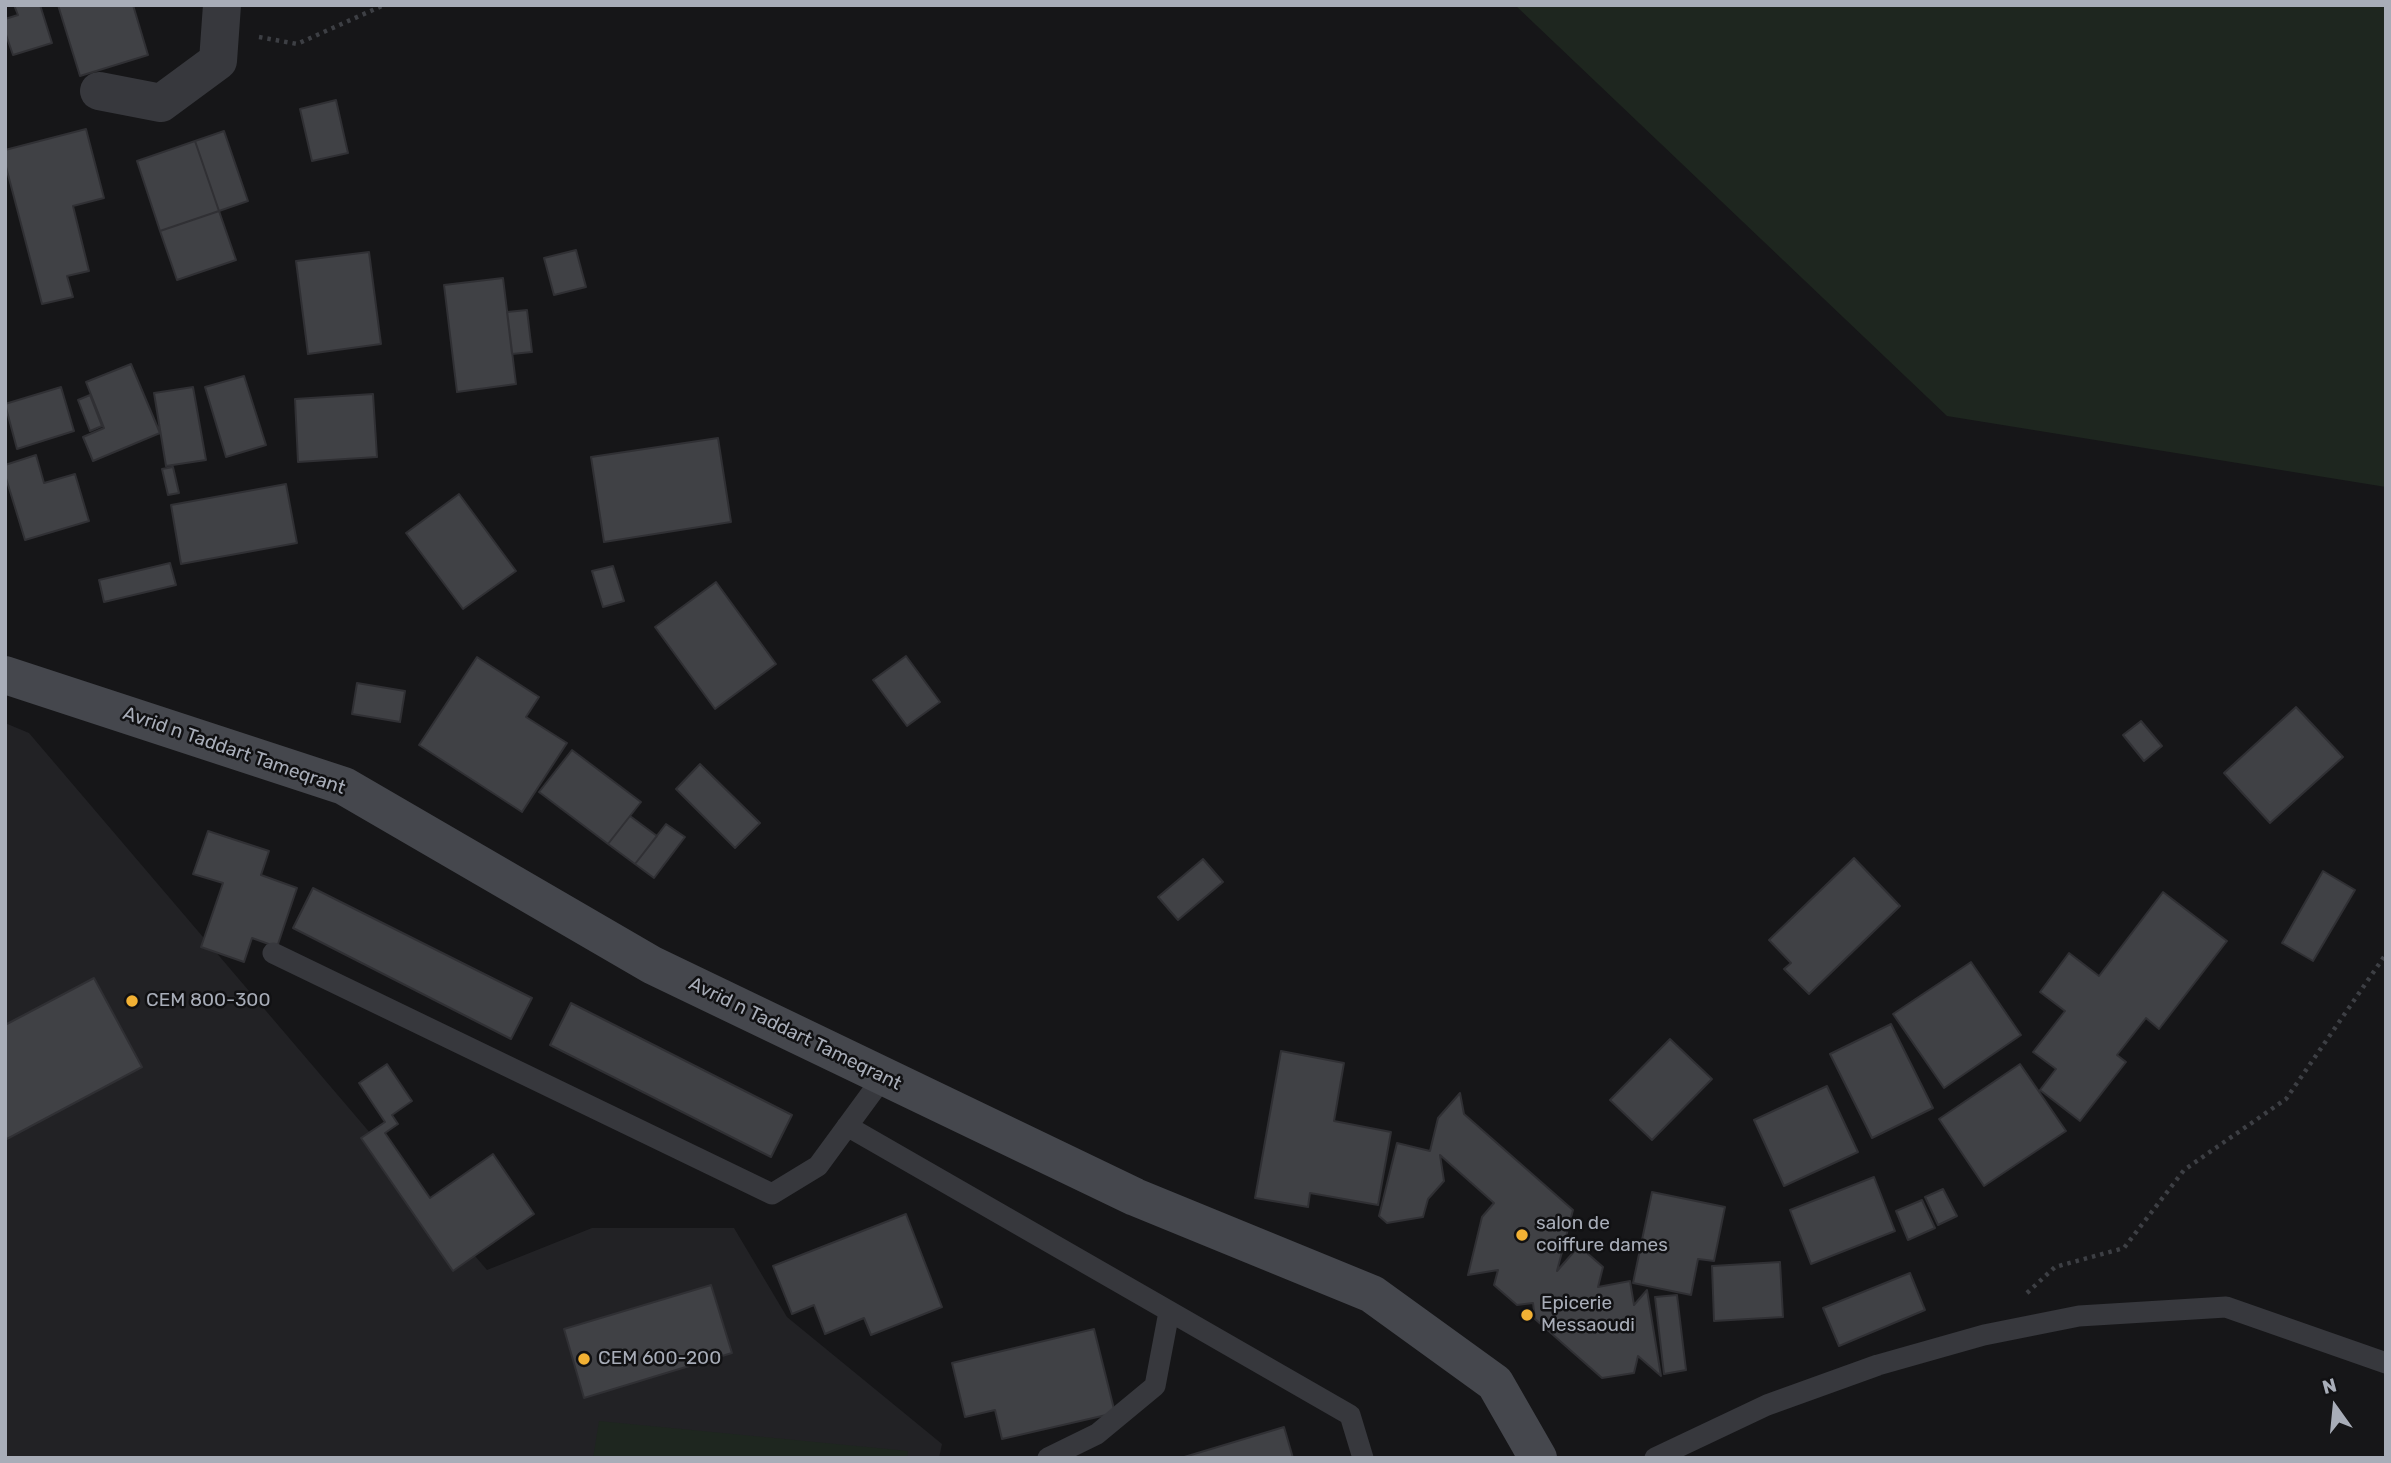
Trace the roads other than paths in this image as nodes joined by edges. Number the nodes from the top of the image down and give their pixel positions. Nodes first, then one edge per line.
1 (221, 18) edge
2 (99, 91) dead end
3 (5, 675) edge
4 (273, 953) dead end
5 (884, 1076) junction
6 (847, 1126) junction
7 (1169, 1312) junction
8 (2386, 1363) edge
9 (1048, 1458) edge
10 (1363, 1458) edge
11 (1538, 1458) edge
12 (1655, 1458) edge

1 - 2 street
3 - 5 main road, Avrid n Taddart Tameqrant
4 - 6 lane
5 - 6 lane
5 - 11 main road, Avrid n Taddart Tameqrant
6 - 7 lane
7 - 9 lane
7 - 10 lane
8 - 12 lane

